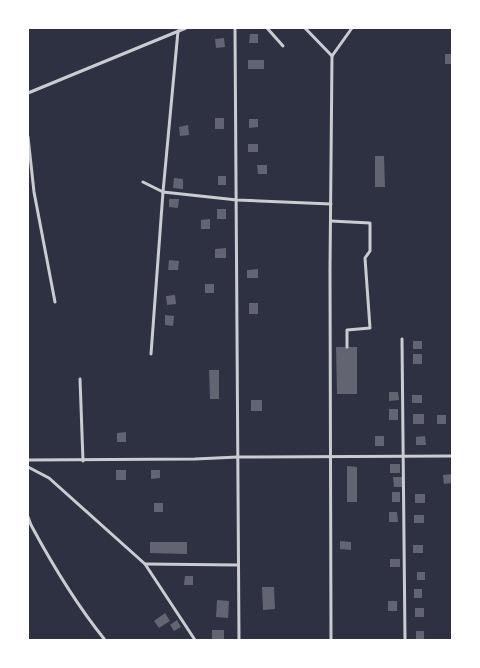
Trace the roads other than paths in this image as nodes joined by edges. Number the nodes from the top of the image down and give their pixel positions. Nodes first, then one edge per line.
1 (186, 28) edge
2 (235, 28) edge
3 (267, 28) edge
4 (305, 28) edge
5 (352, 28) edge
6 (178, 31) junction
7 (283, 46) dead end
8 (332, 56) junction
9 (28, 93) edge
10 (28, 137) edge
11 (143, 182) dead end
12 (163, 192) junction
13 (237, 200) junction
14 (331, 204) junction
15 (331, 221) junction
16 (55, 302) dead end
17 (402, 339) dead end
18 (347, 347) dead end
19 (151, 354) dead end
20 (80, 379) dead end
21 (403, 456) junction
22 (452, 456) edge
23 (238, 457) junction
24 (331, 457) junction
25 (28, 460) edge
26 (83, 461) junction
27 (28, 467) edge
28 (28, 517) edge
29 (144, 564) junction
30 (238, 565) junction
31 (105, 640) edge
32 (195, 640) edge
33 (239, 640) edge
34 (331, 640) edge
35 (405, 640) edge

1 - 6 street
2 - 13 street
3 - 7 street
4 - 8 street
5 - 8 street
6 - 9 street
6 - 12 street
8 - 14 street
10 - 16 street
11 - 12 street
12 - 13 street
12 - 19 street
13 - 14 street
13 - 23 street
14 - 15 street
15 - 18 street
15 - 24 street
17 - 21 street
20 - 26 street
21 - 22 street
21 - 24 street
21 - 35 street
23 - 24 street
23 - 26 street
23 - 30 street
24 - 34 street
25 - 26 street
27 - 29 street
28 - 31 street
29 - 30 street
29 - 32 street
30 - 33 street

